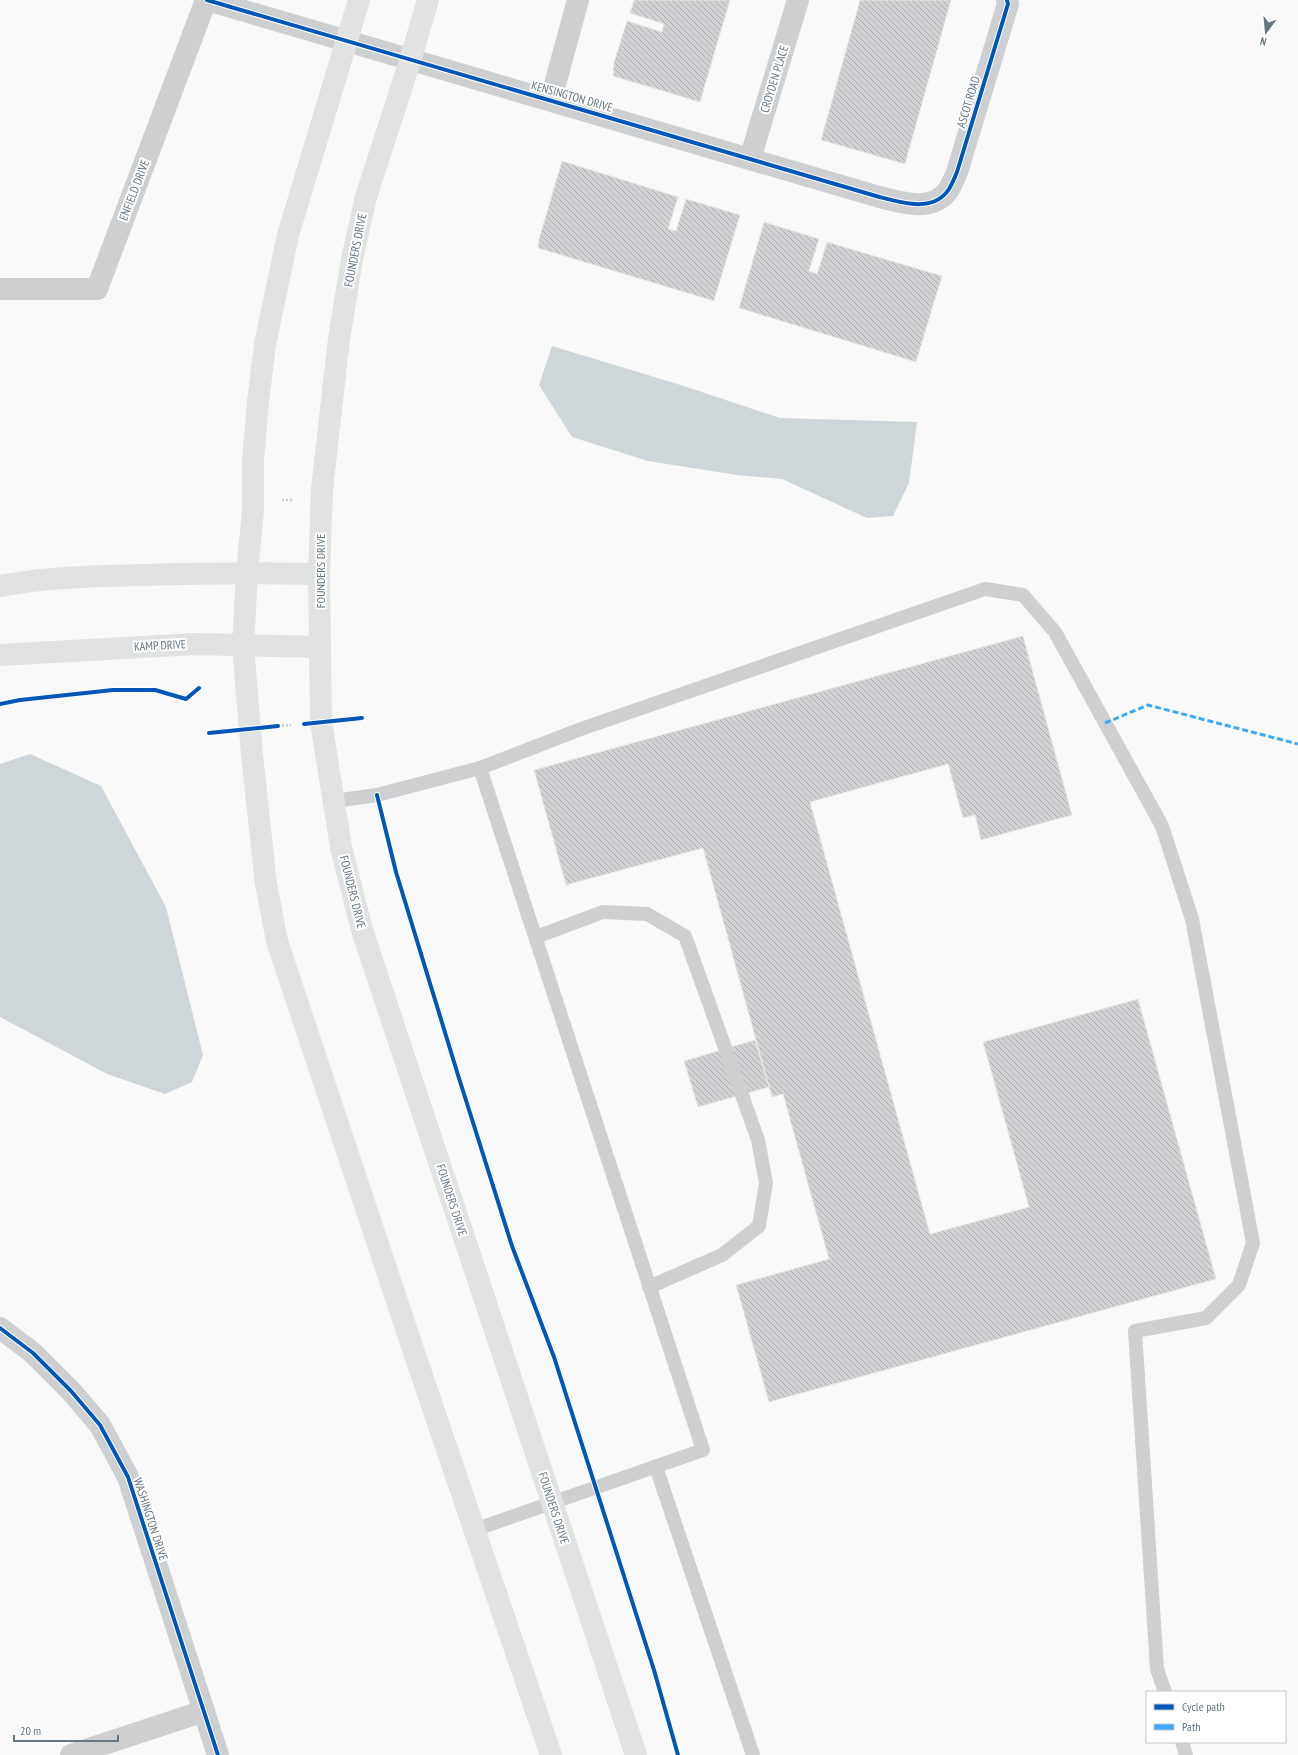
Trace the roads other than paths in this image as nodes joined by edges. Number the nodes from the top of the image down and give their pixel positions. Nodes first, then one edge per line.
1 (207, 0) edge
2 (359, 0) edge
3 (428, 0) edge
4 (578, 0) edge
5 (798, 0) edge
6 (1007, 0) edge
7 (346, 41) junction
8 (410, 61) junction
9 (551, 99) junction
10 (750, 159) junction
11 (933, 203) joint
12 (0, 289) edge
13 (246, 573) junction
14 (319, 574) junction
15 (0, 586) edge
16 (243, 646) junction
17 (320, 647) junction
18 (0, 655) edge
19 (480, 768) junction
20 (334, 801) junction
21 (536, 937) junction
22 (649, 1287) junction
23 (0, 1328) edge
24 (656, 1467) junction
25 (552, 1503) junction
26 (474, 1530) junction
27 (1164, 1691) edge
28 (204, 1711) junction
29 (1182, 1743) edge
30 (71, 1755) edge
31 (218, 1755) edge
32 (551, 1755) edge
33 (636, 1755) edge
34 (754, 1755) edge
35 (1186, 1755) edge

1 - 7 street, KENSINGTON DRIVE
1 - 12 street, ENFIELD DRIVE
2 - 7 main road
3 - 8 main road, FOUNDERS DRIVE
4 - 9 street
5 - 10 street, CROYDEN PLACE
6 - 11 street, ASCOT ROAD
7 - 8 street, KENSINGTON DRIVE
7 - 13 main road
8 - 9 street, KENSINGTON DRIVE
8 - 14 main road, FOUNDERS DRIVE
9 - 10 street, KENSINGTON DRIVE
10 - 11 street, KENSINGTON DRIVE
13 - 14 main road
13 - 15 main road
13 - 16 main road
14 - 17 main road, FOUNDERS DRIVE
16 - 17 main road, KAMP DRIVE
16 - 18 main road, KAMP DRIVE
16 - 26 main road
17 - 20 main road, FOUNDERS DRIVE
19 - 20 lane
19 - 21 lane
19 - 27 lane
20 - 25 main road, FOUNDERS DRIVE
21 - 22 lane
21 - 22 lane
22 - 24 lane
23 - 28 street, WASHINGTON DRIVE
24 - 25 lane
24 - 34 lane
25 - 26 lane
25 - 33 main road, FOUNDERS DRIVE
26 - 32 main road
28 - 30 street
28 - 31 street, WASHINGTON DRIVE
29 - 35 lane

